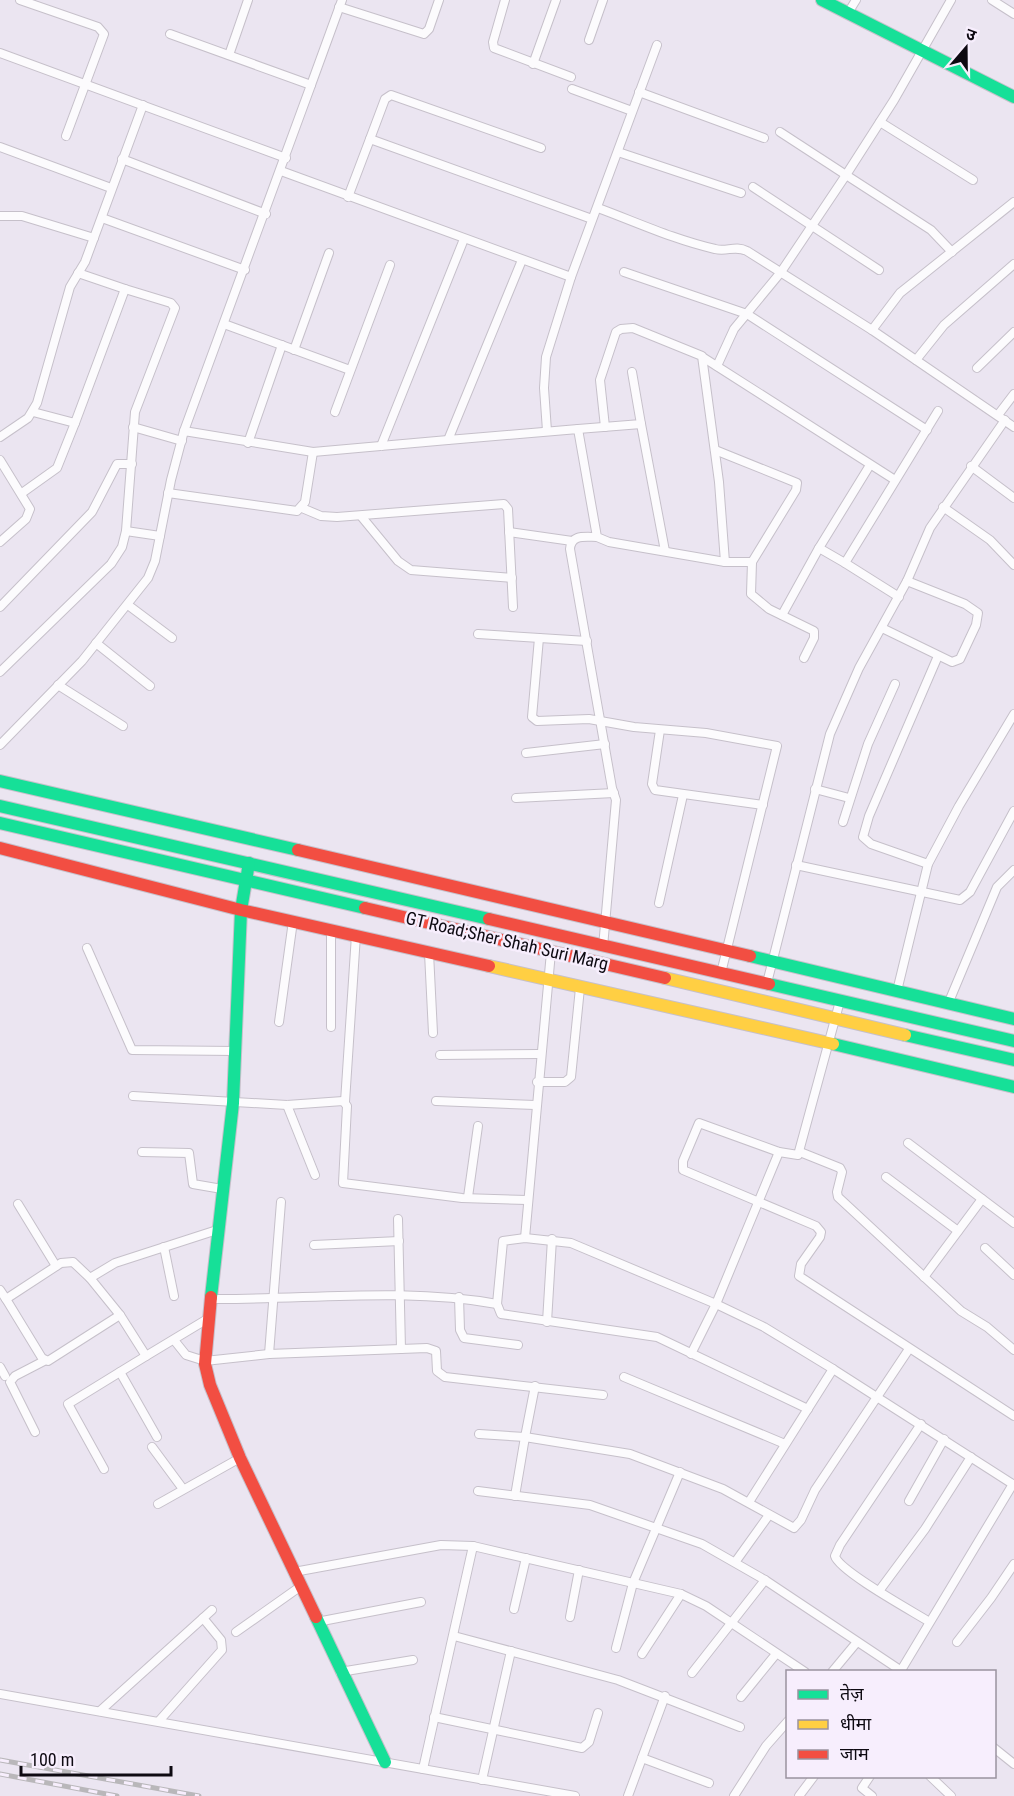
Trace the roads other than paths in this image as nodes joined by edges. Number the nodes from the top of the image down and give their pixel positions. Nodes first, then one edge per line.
1 (21, 0) edge
2 (249, 0) edge
3 (439, 0) edge
4 (505, 0) edge
5 (556, 0) edge
6 (603, 0) edge
7 (822, 0) edge
8 (856, 0) edge
9 (951, 0) edge
10 (992, 0) edge
11 (340, 4) edge
12 (848, 14) junction
13 (1014, 14) edge
14 (170, 34) dead end
15 (589, 40) dead end
16 (657, 45) dead end
17 (920, 51) junction
18 (0, 53) edge
19 (229, 55) junction
20 (533, 64) junction
21 (571, 77) dead end
22 (86, 84) junction
23 (311, 85) junction
24 (572, 88) dead end
25 (639, 92) junction
26 (1014, 97) edge
27 (143, 105) junction
28 (632, 111) junction
29 (880, 122) junction
30 (780, 132) dead end
31 (66, 136) dead end
32 (764, 138) dead end
33 (370, 139) junction
34 (0, 147) edge
35 (541, 147) dead end
36 (618, 152) junction
37 (286, 158) junction
38 (122, 159) junction
39 (281, 171) junction
40 (846, 175) junction
41 (973, 180) dead end
42 (753, 187) dead end
43 (111, 188) junction
44 (741, 193) dead end
45 (348, 197) junction
46 (1014, 202) edge
47 (598, 208) junction
48 (266, 214) junction
49 (0, 216) edge
50 (102, 218) junction
51 (592, 219) junction
52 (814, 225) junction
53 (94, 238) junction
54 (464, 239) junction
55 (952, 252) junction
56 (329, 253) dead end
57 (522, 260) junction
58 (1014, 264) edge
59 (390, 266) dead end
60 (245, 270) junction
61 (879, 270) dead end
62 (624, 272) dead end
63 (781, 272) junction
64 (78, 273) junction
65 (571, 278) junction
66 (124, 289) junction
67 (747, 314) junction
68 (224, 324) junction
69 (872, 330) junction
70 (1014, 332) edge
71 (282, 345) junction
72 (294, 350) junction
73 (704, 358) junction
74 (916, 360) junction
75 (717, 366) junction
76 (977, 368) dead end
77 (350, 370) junction
78 (632, 372) dead end
79 (1014, 394) edge
80 (938, 411) dead end
81 (33, 412) junction
82 (335, 412) dead end
83 (1001, 418) junction
84 (75, 423) junction
85 (641, 423) junction
86 (133, 427) junction
87 (605, 427) junction
88 (1014, 427) edge
89 (578, 429) junction
90 (927, 430) junction
91 (184, 431) junction
92 (547, 431) junction
93 (0, 437) edge
94 (448, 440) junction
95 (182, 441) junction
96 (248, 443) junction
97 (381, 446) junction
98 (715, 450) junction
99 (314, 452) junction
100 (0, 460) edge
101 (132, 464) junction
102 (870, 465) junction
103 (971, 466) junction
104 (895, 480) junction
105 (22, 493) junction
106 (168, 493) junction
107 (1014, 498) edge
108 (943, 507) junction
109 (302, 508) junction
110 (361, 516) junction
111 (126, 531) junction
112 (509, 532) junction
113 (160, 536) junction
114 (597, 537) junction
115 (572, 541) junction
116 (0, 542) edge
117 (819, 548) junction
118 (665, 551) junction
119 (1013, 561) edge
120 (725, 562) junction
121 (752, 562) junction
122 (845, 563) junction
123 (512, 578) junction
124 (907, 581) junction
125 (899, 597) junction
126 (128, 605) junction
127 (0, 607) edge
128 (513, 607) dead end
129 (783, 615) junction
130 (882, 628) junction
131 (478, 634) dead end
132 (172, 638) dead end
133 (539, 638) junction
134 (587, 641) junction
135 (96, 644) junction
136 (938, 656) junction
137 (804, 658) dead end
138 (0, 672) edge
139 (895, 684) dead end
140 (58, 685) junction
141 (150, 686) dead end
142 (1014, 714) edge
143 (601, 722) junction
144 (123, 726) dead end
145 (660, 730) junction
146 (604, 744) junction
147 (0, 745) edge
148 (526, 753) dead end
149 (0, 781) edge
150 (815, 789) junction
151 (614, 793) junction
152 (683, 795) junction
153 (516, 798) dead end
154 (849, 798) junction
155 (763, 805) junction
156 (0, 806) edge
157 (1014, 811) edge
158 (843, 822) dead end
159 (0, 823) edge
160 (0, 848) edge
161 (249, 863) junction
162 (928, 864) junction
163 (796, 865) junction
164 (1014, 870) edge
165 (245, 880) junction
166 (922, 890) junction
167 (659, 903) dead end
168 (241, 910) junction
169 (293, 921) junction
170 (606, 922) junction
171 (332, 930) junction
172 (356, 935) junction
173 (603, 947) junction
174 (87, 948) dead end
175 (726, 950) junction
176 (551, 951) junction
177 (429, 952) junction
178 (773, 963) junction
179 (721, 973) junction
180 (549, 981) junction
181 (767, 983) junction
182 (580, 988) junction
183 (897, 992) junction
184 (840, 1001) junction
185 (948, 1004) junction
186 (836, 1018) junction
187 (1014, 1019) edge
188 (279, 1022) dead end
189 (331, 1027) dead end
190 (434, 1033) dead end
191 (1014, 1041) edge
192 (830, 1042) junction
193 (236, 1052) junction
194 (540, 1054) junction
195 (440, 1055) dead end
196 (1014, 1060) edge
197 (537, 1082) junction
198 (1014, 1087) edge
199 (133, 1096) dead end
200 (436, 1101) dead end
201 (345, 1102) junction
202 (233, 1104) junction
203 (287, 1105) junction
204 (535, 1105) junction
205 (478, 1126) dead end
206 (909, 1143) dead end
207 (142, 1152) dead end
208 (778, 1152) junction
209 (800, 1152) junction
210 (315, 1175) dead end
211 (886, 1177) dead end
212 (222, 1190) junction
213 (468, 1197) junction
214 (982, 1199) junction
215 (527, 1200) junction
216 (281, 1202) dead end
217 (757, 1202) junction
218 (18, 1204) dead end
219 (398, 1219) dead end
220 (1014, 1223) edge
221 (217, 1230) junction
222 (958, 1231) junction
223 (525, 1238) junction
224 (552, 1239) junction
225 (399, 1241) junction
226 (314, 1245) dead end
227 (164, 1247) junction
228 (985, 1248) dead end
229 (56, 1266) junction
230 (1014, 1275) edge
231 (924, 1277) junction
232 (90, 1278) junction
233 (0, 1290) edge
234 (400, 1294) junction
235 (174, 1296) dead end
236 (459, 1297) junction
237 (6, 1299) junction
238 (211, 1299) junction
239 (272, 1300) junction
240 (497, 1304) junction
241 (716, 1304) junction
242 (120, 1315) junction
243 (209, 1318) junction
244 (547, 1322) junction
245 (174, 1340) junction
246 (518, 1345) dead end
247 (401, 1349) junction
248 (909, 1349) junction
249 (1014, 1350) edge
250 (269, 1354) junction
251 (691, 1354) junction
252 (146, 1356) junction
253 (44, 1361) junction
254 (205, 1361) junction
255 (0, 1367) edge
256 (833, 1369) junction
257 (120, 1372) junction
258 (5, 1376) dead end
259 (624, 1377) dead end
260 (535, 1386) junction
261 (603, 1395) dead end
262 (877, 1396) junction
263 (808, 1409) junction
264 (1014, 1416) edge
265 (921, 1424) junction
266 (35, 1432) dead end
267 (479, 1434) dead end
268 (158, 1437) dead end
269 (525, 1437) junction
270 (944, 1439) junction
271 (785, 1444) junction
272 (152, 1447) dead end
273 (971, 1457) junction
274 (240, 1458) junction
275 (104, 1468) dead end
276 (680, 1472) junction
277 (1013, 1484) edge
278 (183, 1489) junction
279 (478, 1491) dead end
280 (515, 1496) junction
281 (909, 1501) dead end
282 (749, 1502) junction
283 (159, 1504) dead end
284 (770, 1515) junction
285 (655, 1526) junction
286 (473, 1546) junction
287 (526, 1558) junction
288 (735, 1561) junction
289 (1014, 1564) edge
290 (579, 1570) junction
291 (294, 1572) junction
292 (765, 1580) junction
293 (633, 1583) junction
294 (301, 1586) junction
295 (879, 1591) junction
296 (681, 1593) junction
297 (421, 1602) dead end
298 (514, 1609) dead end
299 (212, 1610) dead end
300 (570, 1617) dead end
301 (203, 1618) junction
302 (928, 1621) junction
303 (317, 1622) junction
304 (730, 1623) junction
305 (236, 1632) dead end
306 (454, 1636) junction
307 (857, 1642) junction
308 (957, 1642) dead end
309 (616, 1648) dead end
310 (511, 1651) junction
311 (777, 1653) junction
312 (642, 1654) dead end
313 (413, 1660) dead end
314 (803, 1670) edge
315 (832, 1670) edge
316 (899, 1670) edge
317 (902, 1670) edge
318 (340, 1672) junction
319 (692, 1673) dead end
320 (0, 1694) edge
321 (665, 1696) junction
322 (741, 1697) dead end
323 (100, 1711) junction
324 (598, 1713) dead end
325 (434, 1717) junction
326 (159, 1721) junction
327 (786, 1723) edge
328 (740, 1727) dead end
329 (495, 1730) junction
330 (996, 1750) edge
331 (642, 1758) junction
332 (385, 1762) junction
333 (1014, 1764) edge
334 (423, 1769) junction
335 (812, 1778) edge
336 (869, 1778) edge
337 (932, 1778) edge
338 (482, 1780) junction
339 (709, 1783) dead end
340 (575, 1796) edge
341 (628, 1796) edge
342 (734, 1796) edge
343 (799, 1796) edge
344 (872, 1796) edge
345 (951, 1796) edge

1 - 22 street
2 - 19 street
3 - 11 street
4 - 20 street
5 - 20 street
6 - 15 street
7 - 12 main road
8 - 12 street
9 - 17 street
10 - 13 street
11 - 23 street
12 - 17 main road
14 - 19 street
16 - 25 street
17 - 26 main road
17 - 29 street
18 - 22 street
19 - 23 street
20 - 21 street
22 - 27 street
22 - 31 street
23 - 37 street
24 - 28 street
25 - 28 street
25 - 32 street
27 - 37 street
27 - 38 street
28 - 36 street
29 - 40 street
29 - 41 street
30 - 40 street
33 - 35 street
33 - 45 street
33 - 51 street
34 - 43 street
36 - 44 street
36 - 47 street
37 - 39 street
38 - 43 street
38 - 48 street
39 - 45 street
39 - 48 street
40 - 52 street
40 - 55 street
42 - 52 street
43 - 50 street
45 - 54 street
46 - 55 street
47 - 51 street
47 - 63 street
48 - 60 street
49 - 53 street
50 - 53 street
50 - 60 street
51 - 65 street
52 - 61 street
52 - 63 street
53 - 64 street
54 - 57 street
54 - 97 street
55 - 69 street
56 - 72 street
57 - 65 street
57 - 94 street
58 - 74 street
59 - 77 street
60 - 68 street
62 - 67 street
63 - 67 street
63 - 69 street
64 - 66 street
64 - 81 street
65 - 92 street
66 - 84 street
66 - 86 street
67 - 75 street
67 - 90 street
68 - 71 street
68 - 91 street
69 - 74 street
70 - 76 street
71 - 72 street
71 - 96 street
72 - 77 street
73 - 75 street
73 - 87 street
73 - 98 street
74 - 83 street
75 - 102 street
77 - 82 street
78 - 85 street
79 - 83 street
80 - 90 street
81 - 84 street
81 - 93 street
83 - 88 street
83 - 103 street
84 - 105 street
85 - 87 street
85 - 118 street
86 - 95 street
86 - 101 street
87 - 89 street
89 - 92 street
89 - 114 street
90 - 104 street
91 - 95 street
91 - 96 street
92 - 94 street
94 - 97 street
95 - 106 street
96 - 99 street
97 - 99 street
98 - 120 street
98 - 121 street
99 - 109 street
100 - 105 street
101 - 111 street
101 - 127 street
102 - 104 street
102 - 117 street
103 - 107 street
103 - 108 street
104 - 122 street
105 - 116 street
106 - 109 street
106 - 113 street
108 - 119 street
108 - 124 street
109 - 110 street
110 - 112 street
110 - 123 street
111 - 113 street
111 - 138 street
112 - 115 street
112 - 123 street
113 - 126 street
114 - 115 street
114 - 118 street
115 - 134 street
117 - 122 street
117 - 129 street
118 - 120 street
120 - 121 street
121 - 129 street
122 - 125 street
123 - 128 street
124 - 125 street
124 - 136 street
125 - 130 street
126 - 132 street
126 - 135 street
129 - 137 street
130 - 136 street
130 - 150 street
131 - 133 street
133 - 134 street
133 - 143 street
134 - 143 street
135 - 140 street
135 - 141 street
136 - 162 street
139 - 154 street
140 - 144 street
140 - 147 street
142 - 162 street
143 - 145 street
143 - 146 street
145 - 152 street
145 - 155 street
146 - 148 street
146 - 151 street
149 - 170 main road
150 - 154 street
150 - 163 street
151 - 153 street
151 - 170 street
152 - 155 street
152 - 167 street
154 - 158 street
155 - 175 street
156 - 161 main road, GT Road;Sher Shah Suri Marg
157 - 166 street
159 - 165 main road, GT Road;Sher Shah Suri Marg
160 - 168 main road
161 - 165 main road
161 - 173 main road, GT Road;Sher Shah Suri Marg
162 - 166 street
163 - 166 street
163 - 178 street
164 - 185 street
165 - 168 main road
165 - 176 main road, GT Road;Sher Shah Suri Marg
166 - 183 street
168 - 169 main road
168 - 193 main road
169 - 171 main road
169 - 188 street
170 - 173 street
170 - 175 main road
171 - 172 main road
171 - 189 street
172 - 177 main road
172 - 201 street
173 - 179 main road, GT Road;Sher Shah Suri Marg
174 - 193 street
175 - 178 main road
175 - 179 street
176 - 180 street
176 - 186 main road, GT Road;Sher Shah Suri Marg
177 - 180 main road
177 - 190 street
178 - 181 street
178 - 183 main road
179 - 181 main road, GT Road;Sher Shah Suri Marg
180 - 182 main road
180 - 194 street
181 - 184 main road, GT Road;Sher Shah Suri Marg
182 - 192 main road
182 - 197 street
183 - 185 main road
184 - 186 street
184 - 191 main road, GT Road;Sher Shah Suri Marg
185 - 187 main road
186 - 192 street
186 - 196 main road, GT Road;Sher Shah Suri Marg
192 - 198 main road
192 - 209 street
193 - 202 main road
194 - 195 street
194 - 197 street
197 - 204 street
199 - 202 street
200 - 204 street
201 - 203 street
201 - 213 street
202 - 203 street
202 - 212 main road
203 - 210 street
204 - 215 street
205 - 213 street
206 - 214 street
207 - 212 street
208 - 209 street
208 - 217 street
208 - 217 street
209 - 231 street
211 - 222 street
212 - 221 main road
213 - 215 street
214 - 220 street
214 - 222 street
215 - 223 street
216 - 239 street
217 - 241 street
217 - 248 street
218 - 229 street
219 - 225 street
221 - 227 street
221 - 238 main road
222 - 231 street
223 - 224 street
223 - 240 street
224 - 241 street
224 - 244 street
225 - 226 street
225 - 234 street
227 - 232 street
227 - 235 street
228 - 230 street
229 - 232 street
229 - 237 street
231 - 249 street
232 - 242 street
233 - 237 street
234 - 236 street
234 - 239 street
234 - 247 street
236 - 240 street
236 - 246 street
237 - 253 street
238 - 239 street
238 - 243 main road
239 - 250 street
240 - 244 street
241 - 251 street
241 - 256 street
242 - 252 street
242 - 253 street
243 - 245 street
243 - 254 main road
244 - 251 street
245 - 252 street
245 - 254 street
247 - 250 street
247 - 260 street
248 - 262 street
248 - 264 street
250 - 254 street
251 - 263 street
252 - 257 street
253 - 266 street
254 - 274 main road
255 - 258 street
256 - 262 street
256 - 263 street
257 - 268 street
257 - 275 street
259 - 271 street
260 - 261 street
260 - 269 street
262 - 265 street
262 - 284 street
263 - 271 street
265 - 270 street
265 - 295 street
267 - 269 street
269 - 276 street
269 - 280 street
270 - 273 street
270 - 281 street
271 - 282 street
272 - 278 street
273 - 277 street
273 - 295 street
274 - 278 street
274 - 291 main road
276 - 282 street
276 - 285 street
277 - 302 street
278 - 283 street
279 - 280 street
280 - 285 street
282 - 284 street
284 - 288 street
285 - 288 street
285 - 293 street
286 - 287 street
286 - 291 street
286 - 306 street
287 - 290 street
287 - 298 street
288 - 292 street
289 - 308 street
290 - 293 street
290 - 300 street
291 - 294 main road
292 - 304 street
292 - 307 street
293 - 296 street
293 - 309 street
294 - 303 main road
294 - 305 street
295 - 302 street
296 - 304 street
296 - 312 street
297 - 303 street
299 - 301 street
301 - 323 street
301 - 326 street
302 - 317 street
303 - 318 main road
304 - 311 street
304 - 319 street
306 - 310 street
306 - 325 street
307 - 315 street
307 - 316 street
310 - 321 street
310 - 329 street
311 - 314 street
311 - 322 street
313 - 318 street
318 - 332 main road
320 - 323 street
321 - 328 street
321 - 331 street
323 - 326 street
324 - 329 street
325 - 329 street
325 - 334 street
326 - 332 street
327 - 342 street
329 - 338 street
330 - 333 street
331 - 339 street
331 - 341 street
332 - 334 street
334 - 338 street
335 - 343 street
336 - 344 street
337 - 345 street
338 - 340 street

